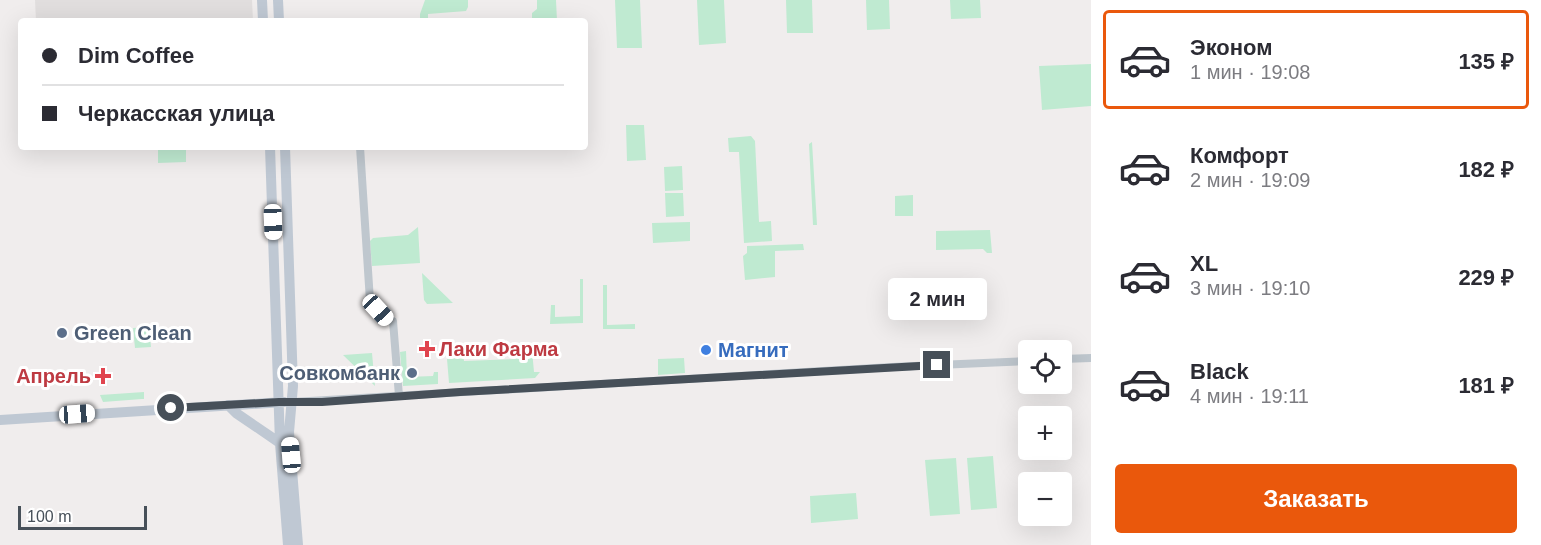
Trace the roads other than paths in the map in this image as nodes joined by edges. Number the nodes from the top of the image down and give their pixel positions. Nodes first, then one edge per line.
1 (262, 0) edge
2 (278, 0) edge
3 (263, 18) edge
4 (279, 18) edge
5 (270, 150) edge
6 (285, 150) edge
7 (360, 150) edge
8 (1091, 358) edge
9 (1072, 359) edge
10 (1018, 362) edge
11 (399, 396) junction
12 (279, 402) junction
13 (293, 402) junction
14 (228, 405) junction
15 (0, 420) edge
16 (280, 443) junction
17 (288, 545) edge
18 (298, 545) edge

1 - 3 street
2 - 4 street
5 - 12 street
6 - 13 street
7 - 11 street
8 - 9 street
10 - 11 street
11 - 13 street
12 - 13 street
12 - 14 street
12 - 16 street
13 - 18 street
14 - 15 street
14 - 16 street
16 - 17 street

